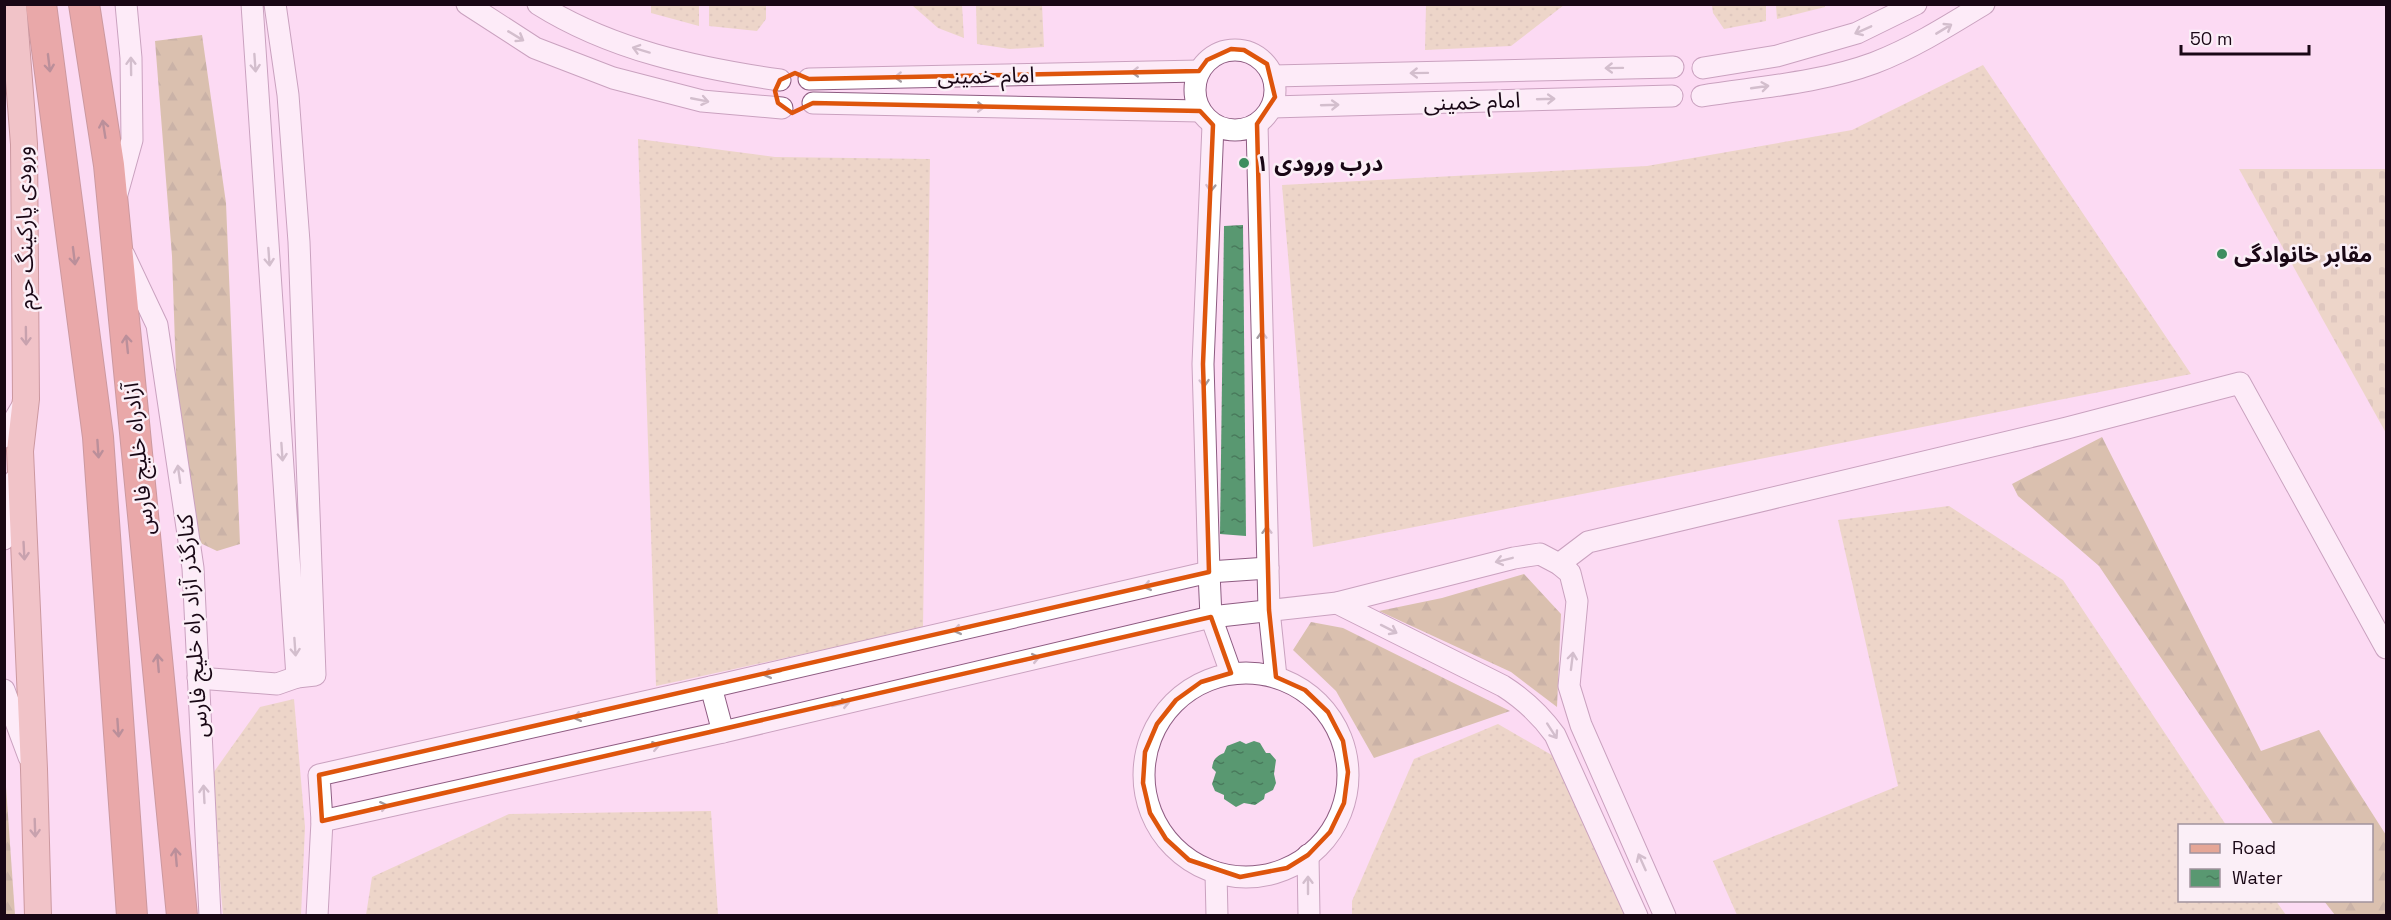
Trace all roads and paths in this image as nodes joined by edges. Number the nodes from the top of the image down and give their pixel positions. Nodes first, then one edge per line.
1 (13, 4) edge
2 (41, 4) edge
3 (84, 4) edge
4 (126, 4) edge
5 (252, 4) edge
6 (274, 4) edge
7 (467, 4) edge
8 (538, 4) edge
9 (1916, 4) edge
10 (1984, 4) edge
11 (1673, 67) junction
12 (1703, 68) junction
13 (1198, 71) junction
14 (1273, 76) junction
15 (809, 79) junction
16 (780, 80) junction
17 (1672, 96) junction
18 (1702, 96) junction
19 (813, 104) junction
20 (1272, 107) junction
21 (782, 108) junction
22 (1207, 118) junction
23 (1257, 124) junction
24 (113, 206) junction
25 (116, 240) junction
26 (12, 444) edge
27 (4, 539) edge
28 (1559, 564) junction
29 (1268, 568) junction
30 (1209, 572) junction
31 (1337, 603) junction
32 (1269, 610) junction
33 (1211, 617) junction
34 (2386, 648) edge
35 (1231, 673) junction
36 (297, 677) junction
37 (1276, 677) junction
38 (198, 678) junction
39 (711, 687) junction
40 (4, 690) edge
41 (723, 732) junction
42 (34, 769) junction
43 (322, 821) junction
44 (1308, 855) junction
45 (1216, 873) junction
46 (38, 915) edge
47 (132, 915) edge
48 (182, 915) edge
49 (210, 915) edge
50 (317, 915) edge
51 (1217, 915) edge
52 (1309, 915) edge
53 (1637, 915) edge
54 (1665, 915) edge

1 -> 26 main road, ورودی پارکینگ حرم
2 -> 47 highway, آزادراه خلیج فارس
24 -> 3 highway, آزادراه خلیج فارس
24 -> 4 street
5 -> 36 street
6 - 36 street
7 -> 21 street
16 -> 8 street
9 -> 12 street
18 -> 10 street
11 - 12 street
11 -> 14 street, امام خمینی
11 - 17 street
12 - 18 street
13 - 14 street
13 -> 15 street, امام خمینی
13 - 22 street
14 - 20 street
15 - 16 street
15 - 19 street
16 - 21 street
17 - 18 street
20 -> 17 street, امام خمینی
19 - 21 street
19 -> 22 street, امام خمینی
20 - 23 street
22 - 23 street
22 -> 30 street
29 -> 23 street
24 - 25 highway, آزادراه خلیج فارس
38 -> 25 street, کنارگذر آزاد راه خلیج فارس
48 -> 25 highway, آزادراه خلیج فارس
26 - 27 street
26 -> 42 main road
28 -> 31 street
28 - 34 street
54 -> 28 street
29 - 30 street
29 - 32 street
30 - 33 street
30 -> 39 street
31 - 32 street
31 -> 53 street
32 - 33 street
32 - 37 street
33 - 35 street
41 -> 33 street
35 - 37 street
35 - 45 street
36 - 38 street
37 - 44 street
49 -> 38 street, کنارگذر آزاد راه خلیج فارس
39 - 41 street
39 -> 43 street
40 - 42 street
43 -> 41 street
42 -> 46 main road
43 - 50 street
44 - 45 street
52 -> 44 street
45 - 51 street

